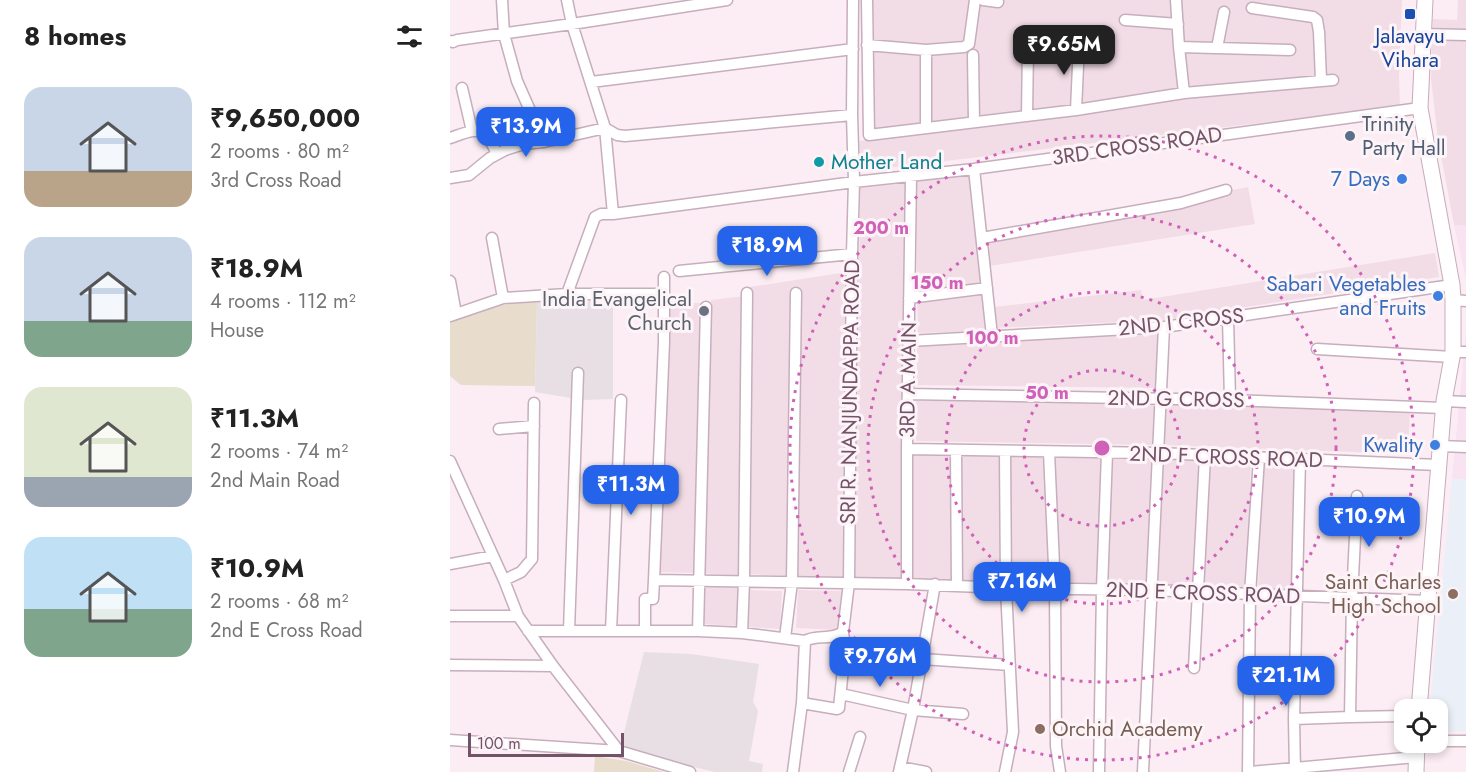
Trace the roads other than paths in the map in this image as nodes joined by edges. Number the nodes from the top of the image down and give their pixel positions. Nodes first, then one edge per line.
1 (502, 0) edge
2 (567, 0) edge
3 (727, 0) edge
4 (853, 0) edge
5 (867, 0) edge
6 (975, 0) edge
7 (983, 0) edge
8 (1176, 0) edge
9 (1425, 0) edge
10 (998, 2) dead end
11 (1252, 8) dead end
12 (1224, 12) dead end
13 (1125, 20) dead end
14 (572, 24) junction
15 (1178, 24) junction
16 (504, 34) junction
17 (1423, 34) junction
18 (1466, 35) edge
19 (450, 40) edge
20 (1079, 44) dead end
21 (867, 45) junction
22 (1028, 46) dead end
23 (1179, 46) junction
24 (1217, 48) junction
25 (853, 49) junction
26 (926, 50) junction
27 (1290, 50) dead end
28 (973, 56) dead end
29 (1321, 80) junction
30 (1333, 80) dead end
31 (591, 82) junction
32 (462, 88) dead end
33 (1184, 93) junction
34 (1420, 108) junction
35 (1076, 110) junction
36 (852, 115) junction
37 (1027, 116) junction
38 (974, 122) junction
39 (927, 127) junction
40 (605, 128) junction
41 (472, 131) junction
42 (450, 138) edge
43 (544, 142) junction
44 (497, 154) junction
45 (974, 168) junction
46 (911, 177) junction
47 (450, 178) edge
48 (854, 182) junction
49 (1226, 190) dead end
50 (613, 214) junction
51 (492, 238) dead end
52 (982, 238) junction
53 (852, 254) junction
54 (679, 271) dead end
55 (664, 277) dead end
56 (450, 281) edge
57 (987, 288) junction
58 (747, 293) dead end
59 (796, 293) dead end
60 (567, 294) junction
61 (664, 294) junction
62 (1457, 295) edge
63 (503, 298) junction
64 (909, 298) junction
65 (706, 307) dead end
66 (453, 315) edge
67 (1228, 317) junction
68 (1164, 327) junction
69 (992, 336) junction
70 (909, 341) junction
71 (1317, 349) dead end
72 (1457, 354) edge
73 (578, 373) dead end
74 (908, 394) junction
75 (1161, 399) junction
76 (621, 400) dead end
77 (1230, 400) junction
78 (1466, 402) edge
79 (534, 403) dead end
80 (1443, 405) junction
81 (534, 426) junction
82 (499, 429) dead end
83 (1440, 446) junction
84 (1466, 447) edge
85 (907, 449) junction
86 (956, 450) junction
87 (1005, 451) junction
88 (1049, 452) junction
89 (1107, 453) junction
90 (1158, 453) junction
91 (1205, 456) junction
92 (1259, 458) junction
93 (1300, 459) junction
94 (450, 461) edge
95 (1438, 465) junction
96 (453, 476) edge
97 (1357, 496) dead end
98 (493, 556) junction
99 (450, 564) edge
100 (504, 580) junction
101 (654, 580) junction
102 (700, 580) junction
103 (744, 581) junction
104 (792, 582) junction
105 (849, 583) junction
106 (907, 584) junction
107 (935, 584) junction
108 (957, 585) junction
109 (1006, 588) junction
110 (1054, 588) junction
111 (1102, 589) junction
112 (1150, 590) junction
113 (1197, 593) junction
114 (1250, 594) junction
115 (1297, 596) junction
116 (1352, 598) junction
117 (1428, 601) junction
118 (450, 616) edge
119 (518, 616) junction
120 (570, 631) junction
121 (611, 631) junction
122 (645, 631) junction
123 (698, 631) junction
124 (528, 632) junction
125 (843, 632) junction
126 (742, 633) junction
127 (785, 638) junction
128 (805, 641) junction
129 (845, 649) junction
130 (922, 659) junction
131 (450, 665) edge
132 (1010, 665) junction
133 (553, 666) junction
134 (1194, 668) dead end
135 (841, 694) junction
136 (1420, 699) edge
137 (802, 703) junction
138 (913, 710) junction
139 (963, 714) dead end
140 (1394, 716) edge
141 (1350, 717) junction
142 (1294, 719) junction
143 (860, 737) dead end
144 (450, 740) edge
145 (1448, 741) edge
146 (1466, 741) edge
147 (619, 751) junction
148 (1416, 757) edge
149 (899, 770) edge
150 (1296, 770) edge
151 (690, 772) edge
152 (793, 772) edge
153 (849, 772) edge
154 (927, 772) edge
155 (1005, 772) edge
156 (1060, 772) edge
157 (1099, 772) edge
158 (1143, 772) edge
159 (1249, 772) edge

1 - 16 street
2 - 14 street
3 - 14 street
4 - 25 street, SRI R. NANJUNDAPPA ROAD
5 - 21 street
6 - 26 street
7 - 10 street
8 - 15 street
9 - 17 main road
11 - 29 street
12 - 24 street
13 - 15 street
14 - 16 street
14 - 31 street
15 - 23 street
16 - 19 street
16 - 43 street
17 - 18 street
17 - 34 main road
20 - 35 street
21 - 26 street
21 - 39 street
22 - 37 street
23 - 24 street
23 - 33 street
24 - 27 street
25 - 31 street
25 - 36 street, SRI R. NANJUNDAPPA ROAD
26 - 39 street
28 - 38 street
29 - 30 street
29 - 33 street
31 - 40 street
32 - 41 street
33 - 35 street
34 - 45 street, 3RD CROSS ROAD
34 - 62 main road
35 - 37 street
36 - 40 street
36 - 48 street, SRI R. NANJUNDAPPA ROAD
37 - 38 street
38 - 39 street
40 - 43 street
40 - 50 street
41 - 42 street
41 - 44 street
43 - 44 street
44 - 47 street
45 - 46 street, 3RD CROSS ROAD
45 - 52 street
46 - 48 street, 3RD CROSS ROAD
46 - 64 street, 3RD A MAIN
48 - 50 street, 3RD CROSS ROAD
48 - 53 street, SRI R. NANJUNDAPPA ROAD
49 - 52 street
50 - 60 street
51 - 63 street
52 - 57 street
53 - 54 street
53 - 105 street, SRI R. NANJUNDAPPA ROAD
55 - 61 street
56 - 66 street
57 - 64 street
57 - 69 street
58 - 103 street
59 - 104 street
60 - 61 street
60 - 63 street
61 - 101 street
62 - 67 street, 2ND I CROSS
62 - 72 main road
63 - 66 street
64 - 70 street, 3RD A MAIN
65 - 102 street
67 - 68 street, 2ND I CROSS
67 - 77 street
68 - 69 street, 2ND I CROSS
68 - 75 street
69 - 70 street, 2ND I CROSS
70 - 74 street, 3RD A MAIN
71 - 72 street
72 - 80 main road
73 - 120 street
74 - 75 street, 2ND G CROSS
74 - 85 street, 3RD A MAIN
75 - 77 street, 2ND G CROSS
75 - 90 street
76 - 121 street
77 - 80 street, 2ND G CROSS
78 - 80 street, 2ND G CROSS
79 - 81 street
80 - 83 main road
81 - 82 street
81 - 100 street
83 - 84 street
83 - 95 main road
85 - 86 street, 2ND F CROSS ROAD
85 - 106 street, 3RD A MAIN
86 - 87 street, 2ND F CROSS ROAD
86 - 108 street
87 - 88 street, 2ND F CROSS ROAD
87 - 109 street
88 - 89 street, 2ND F CROSS ROAD
88 - 110 street
89 - 90 street, 2ND F CROSS ROAD
89 - 111 street
90 - 91 street, 2ND F CROSS ROAD
90 - 112 street
91 - 92 street, 2ND F CROSS ROAD
91 - 113 street
92 - 93 street, 2ND F CROSS ROAD
92 - 114 street
93 - 95 street, 2ND F CROSS ROAD
93 - 115 street
94 - 96 street
95 - 117 main road
96 - 98 street
97 - 116 street
98 - 99 street
98 - 100 street
100 - 119 street
101 - 102 street, 2ND E CROSS ROAD
101 - 122 street
102 - 103 street, 2ND E CROSS ROAD
102 - 123 street
103 - 104 street, 2ND E CROSS ROAD
103 - 126 street
104 - 105 street, 2ND E CROSS ROAD
104 - 127 street
105 - 106 street, 2ND E CROSS ROAD
105 - 125 street, SRI R. NANJUNDAPPA ROAD
106 - 107 street, 2ND E CROSS ROAD
107 - 108 street, 2ND E CROSS ROAD
107 - 130 street
108 - 109 street, 2ND E CROSS ROAD
109 - 110 street, 2ND E CROSS ROAD
109 - 132 street
110 - 111 street, 2ND E CROSS ROAD
110 - 156 street
111 - 112 street, 2ND E CROSS ROAD
111 - 157 street
112 - 113 street, 2ND E CROSS ROAD
112 - 158 street
113 - 114 street, 2ND E CROSS ROAD
113 - 134 street
114 - 115 street, 2ND E CROSS ROAD
114 - 159 street
115 - 116 street, 2ND E CROSS ROAD
115 - 142 street
116 - 117 street, 2ND E CROSS ROAD
116 - 141 street
117 - 136 main road
118 - 119 street
119 - 124 street
120 - 121 street
120 - 124 street
121 - 122 street
122 - 123 street
123 - 126 street
124 - 133 street
125 - 128 street
125 - 129 street, SRI R. NANJUNDAPPA ROAD
126 - 127 street
127 - 128 street
128 - 137 street
129 - 130 street
129 - 135 street, SRI R. NANJUNDAPPA ROAD
130 - 132 street
130 - 138 street
131 - 133 street
132 - 155 street
133 - 147 street
135 - 137 street, SRI R. NANJUNDAPPA ROAD
135 - 138 street
137 - 152 street
138 - 139 street
138 - 149 street
140 - 141 street
141 - 142 street
142 - 150 street
143 - 153 street
144 - 147 street
145 - 146 street
147 - 151 street
148 - 150 street
149 - 154 street
150 - 159 street

